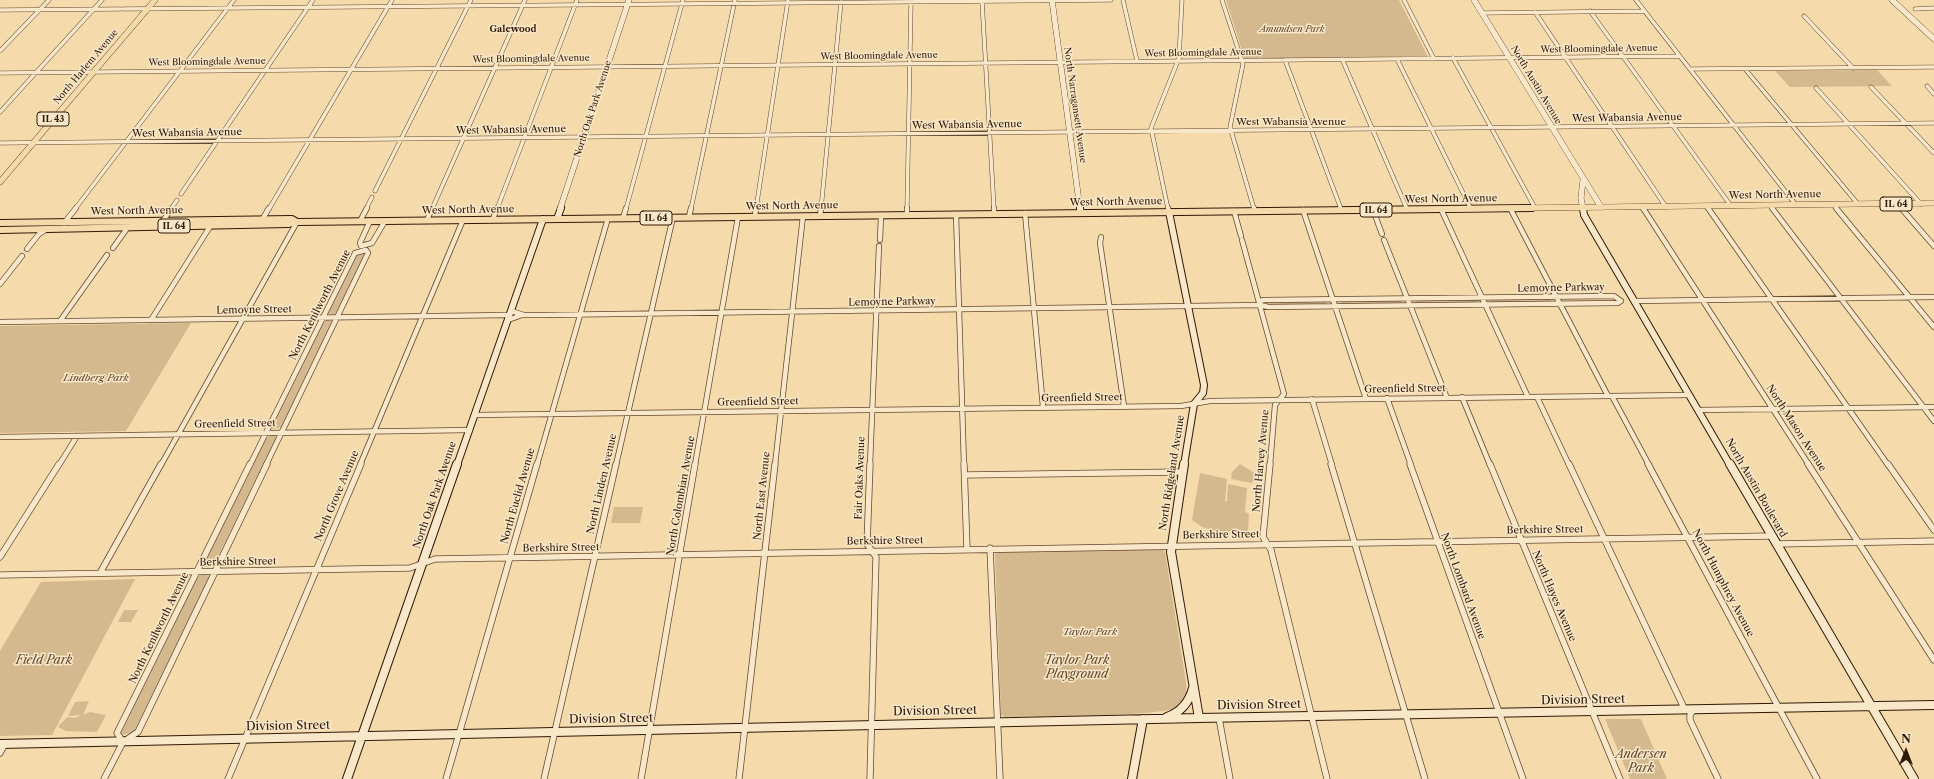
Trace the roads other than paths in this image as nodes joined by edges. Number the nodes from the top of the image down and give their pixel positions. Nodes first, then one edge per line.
1 (49, 0) edge
2 (102, 0) edge
3 (155, 0) edge
4 (234, 0) edge
5 (313, 0) edge
6 (392, 0) edge
7 (471, 0) edge
8 (525, 0) edge
9 (578, 0) edge
10 (1052, 0) edge
11 (1111, 0) edge
12 (1123, 0) edge
13 (1182, 0) edge
14 (1222, 0) edge
15 (1404, 0) edge
16 (1474, 0) edge
17 (1636, 0) edge
18 (1892, 0) edge
19 (982, 1) junction
20 (628, 2) edge
21 (682, 2) edge
22 (735, 2) edge
23 (788, 2) edge
24 (841, 2) edge
25 (911, 2) junction
26 (576, 5) junction
27 (388, 6) junction
28 (468, 6) junction
29 (523, 6) junction
30 (308, 7) junction
31 (228, 8) junction
32 (1934, 8) edge
33 (94, 9) junction
34 (148, 9) junction
35 (1915, 9) dead end
36 (0, 10) edge
37 (40, 10) junction
38 (1644, 11) junction
39 (1535, 12) junction
40 (1590, 12) junction
41 (1481, 13) junction
42 (1804, 16) dead end
43 (1934, 39) edge
44 (0, 51) edge
45 (1680, 56) junction
46 (1566, 57) junction
47 (1623, 57) junction
48 (1453, 58) junction
49 (1509, 58) junction
50 (1342, 59) junction
51 (1397, 59) junction
52 (1434, 59) junction
53 (1243, 60) junction
54 (1285, 60) junction
55 (1137, 61) junction
56 (1177, 61) junction
57 (1060, 62) junction
58 (985, 63) junction
59 (835, 64) junction
60 (910, 64) junction
61 (722, 65) junction
62 (778, 65) junction
63 (607, 66) junction
64 (665, 66) junction
65 (495, 67) junction
66 (552, 67) junction
67 (1934, 67) edge
68 (437, 68) junction
69 (1853, 68) junction
70 (351, 69) junction
71 (1690, 69) junction
72 (1744, 69) junction
73 (180, 70) junction
74 (266, 70) junction
75 (37, 71) junction
76 (94, 71) junction
77 (0, 72) edge
78 (1926, 86) dead end
79 (1871, 87) dead end
80 (1816, 88) dead end
81 (1934, 94) edge
82 (0, 112) edge
83 (1934, 123) edge
84 (1849, 124) junction
85 (1906, 124) junction
86 (1734, 125) junction
87 (1792, 125) junction
88 (1612, 126) junction
89 (1673, 126) junction
90 (1551, 127) junction
91 (1432, 128) junction
92 (1491, 128) junction
93 (1372, 129) junction
94 (1231, 130) junction
95 (1311, 130) junction
96 (1151, 131) junction
97 (1070, 132) junction
98 (989, 133) junction
99 (828, 134) junction
100 (909, 134) junction
101 (767, 135) junction
102 (645, 136) junction
103 (706, 136) junction
104 (584, 137) junction
105 (463, 138) junction
106 (524, 138) junction
107 (401, 139) junction
108 (309, 140) junction
109 (218, 141) junction
110 (33, 142) junction
111 (125, 142) junction
112 (0, 143) edge
113 (1934, 153) edge
114 (1582, 180) junction
115 (0, 182) edge
116 (1588, 188) junction
117 (375, 191) dead end
118 (181, 194) dead end
119 (372, 197) dead end
120 (177, 200) dead end
121 (1858, 204) junction
122 (1898, 204) junction
123 (1921, 204) junction
124 (1934, 204) edge
125 (1582, 205) junction
126 (1770, 205) junction
127 (1796, 205) junction
128 (1834, 205) junction
129 (1666, 206) junction
130 (1707, 206) junction
131 (1731, 206) junction
132 (1601, 207) junction
133 (1643, 207) junction
134 (1510, 208) junction
135 (1535, 208) junction
136 (1407, 209) junction
137 (1441, 209) junction
138 (1471, 209) junction
139 (1303, 210) junction
140 (1341, 210) junction
141 (1372, 210) junction
142 (1234, 211) junction
143 (1255, 211) junction
144 (1169, 212) junction
145 (1025, 213) junction
146 (1081, 213) junction
147 (956, 214) junction
148 (994, 214) junction
149 (880, 215) junction
150 (907, 215) junction
151 (755, 216) junction
152 (803, 216) junction
153 (820, 216) junction
154 (673, 217) junction
155 (689, 217) junction
156 (738, 217) junction
157 (608, 218) junction
158 (623, 218) junction
159 (543, 219) junction
160 (557, 219) junction
161 (427, 220) junction
162 (462, 220) junction
163 (493, 220) junction
164 (133, 221) junction
165 (360, 221) junction
166 (370, 221) junction
167 (385, 221) junction
168 (0, 222) edge
169 (64, 222) junction
170 (261, 222) junction
171 (297, 222) junction
172 (161, 223) junction
173 (212, 223) junction
174 (129, 227) junction
175 (60, 228) junction
176 (0, 230) edge
177 (42, 230) junction
178 (1382, 234) dead end
179 (1101, 237) dead end
180 (880, 240) dead end
181 (1384, 240) dead end
182 (879, 246) dead end
183 (1934, 246) edge
184 (113, 248) dead end
185 (27, 249) dead end
186 (107, 255) dead end
187 (22, 256) dead end
188 (0, 284) edge
189 (1482, 297) junction
190 (1556, 297) junction
191 (1934, 297) edge
192 (1840, 298) junction
193 (1910, 298) junction
194 (1333, 299) junction
195 (1407, 299) junction
196 (1772, 299) junction
197 (1703, 300) junction
198 (1634, 301) junction
199 (1560, 303) junction
200 (1485, 304) junction
201 (1260, 305) junction
202 (1410, 305) junction
203 (1335, 306) junction
204 (1188, 307) junction
205 (1109, 308) junction
206 (1034, 309) junction
207 (959, 310) junction
208 (876, 311) junction
209 (792, 312) junction
210 (722, 313) junction
211 (580, 314) junction
212 (651, 314) junction
213 (509, 315) junction
214 (524, 315) junction
215 (422, 316) junction
216 (322, 318) junction
217 (337, 318) junction
218 (243, 319) junction
219 (151, 320) junction
220 (60, 321) junction
221 (0, 322) edge
222 (1934, 327) edge
223 (1689, 395) junction
224 (1537, 396) junction
225 (1610, 396) junction
226 (1528, 397) junction
227 (1387, 398) junction
228 (1446, 398) junction
229 (1462, 398) junction
230 (1312, 399) junction
231 (1366, 399) junction
232 (1281, 400) junction
233 (1194, 404) junction
234 (1124, 406) junction
235 (1043, 407) junction
236 (1934, 407) edge
237 (1849, 408) junction
238 (1924, 408) junction
239 (962, 409) junction
240 (1773, 409) junction
241 (872, 410) junction
242 (1698, 410) junction
243 (781, 411) junction
244 (705, 412) junction
245 (628, 413) junction
246 (552, 414) junction
247 (475, 415) junction
248 (1934, 421) edge
249 (470, 430) junction
250 (374, 431) junction
251 (282, 432) junction
252 (266, 433) junction
253 (178, 434) junction
254 (77, 436) junction
255 (0, 437) edge
256 (1182, 472) junction
257 (965, 475) junction
258 (1934, 530) edge
259 (1771, 536) junction
260 (1688, 537) junction
261 (1605, 538) junction
262 (1521, 540) junction
263 (1437, 541) junction
264 (1934, 541) edge
265 (1354, 542) junction
266 (1267, 543) junction
267 (1859, 543) junction
268 (1776, 544) junction
269 (1171, 545) junction
270 (990, 548) junction
271 (967, 549) junction
272 (872, 551) junction
273 (765, 553) junction
274 (680, 554) junction
275 (595, 556) junction
276 (0, 557) edge
277 (510, 558) junction
278 (423, 563) junction
279 (315, 569) junction
280 (197, 571) junction
281 (216, 571) junction
282 (100, 573) junction
283 (0, 575) edge
284 (1934, 660) edge
285 (1193, 684) junction
286 (1934, 705) edge
287 (1871, 706) junction
288 (1779, 708) junction
289 (1689, 710) junction
290 (1593, 712) junction
291 (1499, 713) junction
292 (1405, 715) junction
293 (1312, 716) junction
294 (1199, 718) junction
295 (1218, 718) junction
296 (1143, 719) junction
297 (1162, 719) junction
298 (998, 722) junction
299 (871, 725) junction
300 (745, 728) junction
301 (650, 730) junction
302 (554, 732) junction
303 (459, 734) junction
304 (362, 736) junction
305 (245, 739) junction
306 (122, 742) junction
307 (3, 744) edge
308 (0, 754) edge
309 (104, 779) edge
310 (228, 779) edge
311 (348, 779) edge
312 (446, 779) edge
313 (544, 779) edge
314 (641, 779) edge
315 (740, 779) edge
316 (870, 779) edge
317 (1000, 779) edge
318 (1132, 779) edge
319 (1230, 779) edge
320 (1327, 779) edge
321 (1425, 779) edge
322 (1523, 779) edge
323 (1620, 779) edge
324 (1718, 779) edge
325 (1817, 779) edge
326 (1914, 779) edge

1 - 37 street
2 - 33 street
3 - 34 main road, North Harlem Avenue / IL 43
4 - 31 street
5 - 30 street
6 - 27 street
7 - 28 street
8 - 29 street
9 - 26 street
10 - 11 street
10 - 19 street
10 - 57 street, North Narragansett Avenue
12 - 55 street
13 - 56 street
14 - 53 street
15 - 52 street
16 - 41 street, North Austin Avenue
17 - 38 street
18 - 43 street
19 - 25 street
19 - 58 street
20 - 21 street
20 - 26 street
20 - 63 street, North Oak Park Avenue
21 - 22 street
21 - 64 street
22 - 23 street
22 - 61 street
23 - 24 street
23 - 62 street
24 - 25 street
24 - 59 street
25 - 60 street
26 - 29 street
26 - 66 street
27 - 28 street
27 - 30 street
27 - 70 street
28 - 29 street
28 - 68 street
29 - 65 street
30 - 31 street
30 - 74 street
31 - 34 street
31 - 73 street
32 - 35 street
33 - 34 street
33 - 37 street
33 - 75 street
34 - 76 main road, North Harlem Avenue / IL 43
36 - 37 street
37 - 44 street
38 - 40 street
38 - 45 street
39 - 40 street
39 - 41 street
39 - 46 street
40 - 47 street
41 - 49 street, North Austin Avenue
42 - 69 street
45 - 47 street, West Bloomingdale Avenue
45 - 71 street
46 - 47 street, West Bloomingdale Avenue
46 - 49 street, West Bloomingdale Avenue
46 - 88 street
47 - 89 street
48 - 49 street, West Bloomingdale Avenue
48 - 52 street, West Bloomingdale Avenue
48 - 92 street
49 - 90 street, North Austin Avenue
50 - 51 street, West Bloomingdale Avenue
50 - 54 street, West Bloomingdale Avenue
50 - 93 street
51 - 52 street, West Bloomingdale Avenue
51 - 91 street
53 - 54 street, West Bloomingdale Avenue
53 - 56 street, West Bloomingdale Avenue
53 - 94 street
54 - 95 street
55 - 56 street, West Bloomingdale Avenue
55 - 57 street, West Bloomingdale Avenue
56 - 96 street
57 - 58 street, West Bloomingdale Avenue
57 - 97 street, North Narragansett Avenue
58 - 60 street, West Bloomingdale Avenue
58 - 98 street
59 - 60 street, West Bloomingdale Avenue
59 - 62 street, West Bloomingdale Avenue
59 - 99 street
60 - 100 street
61 - 62 street, West Bloomingdale Avenue
61 - 64 street, West Bloomingdale Avenue
61 - 103 street
62 - 101 street
63 - 64 street, West Bloomingdale Avenue
63 - 66 street, West Bloomingdale Avenue
63 - 104 street, North Oak Park Avenue
64 - 102 street
65 - 66 street, West Bloomingdale Avenue
65 - 68 street, West Bloomingdale Avenue
65 - 105 street
66 - 106 street
67 - 69 street
68 - 70 street, West Bloomingdale Avenue
68 - 107 street
69 - 72 street
70 - 74 street, West Bloomingdale Avenue
70 - 108 street
71 - 72 street
71 - 86 street
72 - 87 street
73 - 74 street, West Bloomingdale Avenue
73 - 76 street, West Bloomingdale Avenue
73 - 111 street
74 - 109 street
75 - 76 street, West Bloomingdale Avenue
75 - 77 street, West Bloomingdale Avenue
75 - 82 street
76 - 110 main road, North Harlem Avenue / IL 43
78 - 81 street
79 - 85 street
80 - 84 street
83 - 85 street, West Wabansia Avenue
84 - 85 street, West Wabansia Avenue
84 - 87 street, West Wabansia Avenue
84 - 123 street
85 - 113 street
86 - 87 street, West Wabansia Avenue
86 - 89 street, West Wabansia Avenue
86 - 127 street
87 - 121 street
88 - 89 street, West Wabansia Avenue
88 - 90 street, West Wabansia Avenue
88 - 129 street
89 - 131 street
90 - 92 street, West Wabansia Avenue
90 - 114 street, North Austin Avenue
91 - 92 street, West Wabansia Avenue
91 - 93 street, West Wabansia Avenue
91 - 138 street
92 - 135 street
93 - 95 street, West Wabansia Avenue
93 - 136 street
94 - 95 street, West Wabansia Avenue
94 - 96 street, West Wabansia Avenue
94 - 143 street
95 - 140 street
96 - 97 street, West Wabansia Avenue
96 - 144 street
97 - 98 street, West Wabansia Avenue
97 - 146 street, North Narragansett Avenue
98 - 100 street, West Wabansia Avenue
98 - 148 street
99 - 100 street, West Wabansia Avenue
99 - 101 street, West Wabansia Avenue
99 - 153 street
100 - 150 street
101 - 103 street, West Wabansia Avenue
101 - 151 street
102 - 103 street, West Wabansia Avenue
102 - 104 street, West Wabansia Avenue
102 - 158 street
103 - 155 street
104 - 106 street, West Wabansia Avenue
104 - 160 street, North Oak Park Avenue
105 - 106 street, West Wabansia Avenue
105 - 107 street, West Wabansia Avenue
105 - 161 street
106 - 163 street
107 - 108 street, West Wabansia Avenue
107 - 117 street
108 - 109 street, West Wabansia Avenue
108 - 170 street
109 - 111 street, West Wabansia Avenue
109 - 118 street
110 - 111 street, West Wabansia Avenue
110 - 112 street, West Wabansia Avenue
110 - 115 main road, North Harlem Avenue / IL 43
111 - 169 street
114 - 116 street, North Austin Avenue
114 - 125 street
116 - 125 street
116 - 132 street, North Austin Avenue
119 - 165 street
120 - 172 street
121 - 122 main road, West North Avenue / IL 64
121 - 128 main road, West North Avenue / IL 64
122 - 123 main road, West North Avenue / IL 64
122 - 183 street
123 - 124 main road, West North Avenue / IL 64
125 - 132 main road, West North Avenue / IL 64
125 - 135 main road, West North Avenue / IL 64
125 - 198 street, North Austin Boulevard
126 - 127 main road, West North Avenue / IL 64
126 - 131 main road, West North Avenue / IL 64
126 - 192 street
127 - 128 main road, West North Avenue / IL 64
128 - 193 street
129 - 130 main road, West North Avenue / IL 64
129 - 133 main road, West North Avenue / IL 64
130 - 131 main road, West North Avenue / IL 64
130 - 196 street
132 - 133 main road, West North Avenue / IL 64
133 - 197 street, North Mason Avenue
134 - 135 main road, West North Avenue / IL 64
134 - 138 main road, West North Avenue / IL 64
134 - 190 street, North Humphrey Avenue
136 - 137 main road, West North Avenue / IL 64
136 - 141 main road, West North Avenue / IL 64
137 - 138 main road, West North Avenue / IL 64
137 - 189 street
139 - 140 main road, West North Avenue / IL 64
139 - 143 main road, West North Avenue / IL 64
139 - 194 street
140 - 141 main road, West North Avenue / IL 64
141 - 178 street
142 - 143 main road, West North Avenue / IL 64
142 - 144 main road, West North Avenue / IL 64
142 - 201 street, North Harvey Avenue
144 - 146 main road, West North Avenue / IL 64
144 - 204 street, North Ridgeland Avenue
145 - 146 main road, West North Avenue / IL 64
145 - 148 main road, West North Avenue / IL 64
145 - 206 street
147 - 148 main road, West North Avenue / IL 64
147 - 150 main road, West North Avenue / IL 64
147 - 207 street
149 - 150 main road, West North Avenue / IL 64
149 - 153 main road, West North Avenue / IL 64
149 - 180 street
151 - 152 main road, West North Avenue / IL 64
151 - 156 main road, West North Avenue / IL 64
152 - 153 main road, West North Avenue / IL 64
152 - 209 street, North East Avenue
154 - 155 main road, West North Avenue / IL 64
154 - 158 main road, West North Avenue / IL 64
154 - 212 street, North Linden Avenue
155 - 156 main road, West North Avenue / IL 64
156 - 210 street, North Colombian Avenue
157 - 158 main road, West North Avenue / IL 64
157 - 160 main road, West North Avenue / IL 64
157 - 211 street, North Euclid Avenue
159 - 160 main road, West North Avenue / IL 64
159 - 163 main road, West North Avenue / IL 64
159 - 213 street, North Oak Park Avenue
161 - 162 main road, West North Avenue / IL 64
161 - 167 main road, West North Avenue / IL 64
162 - 163 main road, West North Avenue / IL 64
162 - 215 street, North Grove Avenue
164 - 169 main road, West North Avenue / IL 64
164 - 172 main road, West North Avenue / IL 64
164 - 174 street
165 - 166 main road, West North Avenue / IL 64
165 - 171 main road, West North Avenue / IL 64
166 - 167 main road, West North Avenue / IL 64
166 - 167 street, North Kenilworth Avenue
168 - 169 main road, West North Avenue / IL 64
169 - 175 street
170 - 171 main road, West North Avenue / IL 64
170 - 173 main road, West North Avenue / IL 64
171 - 218 street
172 - 173 main road, West North Avenue / IL 64
172 - 174 main road, West North Avenue / IL 64
173 - 219 street
174 - 175 main road, West North Avenue / IL 64
174 - 184 street
175 - 177 main road, West North Avenue / IL 64
176 - 177 main road, West North Avenue / IL 64
177 - 185 street
179 - 205 street
181 - 195 street
182 - 208 street, Fair Oaks Avenue
186 - 220 street
187 - 188 street
189 - 190 street, Lemoyne Parkway
189 - 195 street, Lemoyne Parkway
189 - 200 street
190 - 199 street, North Humphrey Avenue
190 - 199 street, Lemoyne Parkway
191 - 193 street
192 - 193 street
192 - 196 street
192 - 238 street
193 - 222 street
194 - 195 street, Lemoyne Parkway
194 - 201 street, Lemoyne Parkway
194 - 203 street
195 - 202 street
196 - 197 street
196 - 237 street
197 - 198 street
197 - 240 street, North Mason Avenue
198 - 223 street, North Austin Boulevard
199 - 200 street, Lemoyne Parkway
199 - 225 street, North Humphrey Avenue
200 - 202 street, Lemoyne Parkway
200 - 226 street
201 - 203 street, Lemoyne Parkway
201 - 204 street, Lemoyne Parkway
201 - 232 street, North Harvey Avenue
202 - 203 street, Lemoyne Parkway
202 - 228 street
203 - 231 street
204 - 205 street, Lemoyne Parkway
204 - 233 street, North Ridgeland Avenue
205 - 206 street, Lemoyne Parkway
205 - 234 street
206 - 207 street, Lemoyne Parkway
206 - 235 street
207 - 208 street, Lemoyne Parkway
207 - 239 street
208 - 209 street, Lemoyne Parkway
208 - 241 street, Fair Oaks Avenue
209 - 210 street, Lemoyne Parkway
209 - 243 street, North East Avenue
210 - 212 street, Lemoyne Parkway
210 - 244 street, North Colombian Avenue
211 - 212 street, Lemoyne Parkway
211 - 214 street, Lemoyne Parkway
211 - 246 street, North Euclid Avenue
212 - 245 street, North Linden Avenue
213 - 214 street, Lemoyne Parkway
213 - 214 street, Lemoyne Parkway
213 - 215 street, Lemoyne Street
213 - 247 street, North Oak Park Avenue
215 - 217 street, Lemoyne Street
215 - 250 street, North Grove Avenue
216 - 217 street, Lemoyne Street
216 - 217 street, North Kenilworth Avenue
216 - 218 street, Lemoyne Street
216 - 252 street, North Kenilworth Avenue
217 - 251 street, North Kenilworth Avenue
218 - 219 street, Lemoyne Street
218 - 253 street
219 - 220 street, Lemoyne Street
220 - 221 street, Lemoyne Street
223 - 225 street, Greenfield Street
223 - 242 street, North Austin Boulevard
224 - 225 street, Greenfield Street
224 - 226 street, Greenfield Street
224 - 261 street
225 - 260 street, North Humphrey Avenue
226 - 229 street, Greenfield Street
227 - 228 street, Greenfield Street
227 - 231 street, Greenfield Street
227 - 263 street, North Lombard Avenue
228 - 229 street, Greenfield Street
229 - 262 street, North Hayes Avenue
230 - 231 street, Greenfield Street
230 - 232 street, Greenfield Street
230 - 265 street
232 - 233 street, Greenfield Street
232 - 266 street, North Harvey Avenue
233 - 234 street, Greenfield Street
233 - 256 street, North Ridgeland Avenue
234 - 235 street, Greenfield Street
235 - 239 street, Greenfield Street
236 - 238 street
237 - 238 street
237 - 240 street
237 - 258 street
238 - 248 street
239 - 241 street, Greenfield Street
239 - 257 street
240 - 242 street
240 - 267 street, North Mason Avenue
241 - 243 street, Greenfield Street
241 - 272 street, Fair Oaks Avenue
242 - 259 street, North Austin Boulevard
243 - 244 street, Greenfield Street
243 - 273 street, North East Avenue
244 - 245 street, Greenfield Street
244 - 274 street, North Colombian Avenue
245 - 246 street, Greenfield Street
245 - 275 street, North Linden Avenue
246 - 247 street, Greenfield Street
246 - 277 street, North Euclid Avenue
247 - 249 street, North Oak Park Avenue
249 - 250 street, Greenfield Street
249 - 278 street, North Oak Park Avenue
250 - 251 street, Greenfield Street
250 - 279 street, North Grove Avenue
251 - 252 street, Greenfield Street
251 - 281 street, North Kenilworth Avenue
252 - 253 street, Greenfield Street
252 - 280 street, North Kenilworth Avenue
253 - 254 street, Greenfield Street
253 - 282 street
254 - 255 street, Greenfield Street
254 - 276 street
256 - 257 street
256 - 269 street, North Ridgeland Avenue
257 - 271 street
259 - 260 street, Berkshire Street
259 - 268 street, North Austin Boulevard
260 - 261 street, Berkshire Street
260 - 288 street, North Humphrey Avenue
261 - 262 street, Berkshire Street
261 - 289 street
262 - 263 street, Berkshire Street
262 - 290 street, North Hayes Avenue
263 - 265 street, Berkshire Street
263 - 291 street, North Lombard Avenue
264 - 267 street
265 - 266 street, Berkshire Street
265 - 292 street
266 - 269 street, Berkshire Street
266 - 293 street, North Harvey Avenue
267 - 268 street
267 - 284 street, North Mason Avenue
268 - 287 street, North Austin Boulevard
269 - 270 street, Berkshire Street
269 - 285 street, North Ridgeland Avenue
270 - 271 street, Berkshire Street
270 - 298 street
271 - 272 street, Berkshire Street
272 - 273 street, Berkshire Street
272 - 299 street, Fair Oaks Avenue
273 - 274 street, Berkshire Street
273 - 300 street, North East Avenue
274 - 275 street, Berkshire Street
274 - 301 street, North Colombian Avenue
275 - 277 street, Berkshire Street
275 - 302 street, North Linden Avenue
277 - 278 street, Berkshire Street
277 - 303 street, North Euclid Avenue
278 - 279 street, Berkshire Street
278 - 304 street, North Oak Park Avenue
279 - 281 street, Berkshire Street
279 - 305 street, North Grove Avenue
280 - 281 street, Berkshire Street
280 - 282 street, Berkshire Street
280 - 306 street, North Kenilworth Avenue
281 - 306 street, North Kenilworth Avenue
282 - 283 street, Berkshire Street
285 - 294 street, North Ridgeland Avenue
285 - 297 street
286 - 287 street, Division Street
287 - 288 street, Division Street
287 - 326 street, North Austin Boulevard
288 - 289 street, Division Street
288 - 325 street, North Humphrey Avenue
289 - 290 street, Division Street
289 - 324 street
290 - 291 street, Division Street
290 - 323 street, North Hayes Avenue
291 - 292 street, Division Street
291 - 322 street, North Lombard Avenue
292 - 293 street, Division Street
292 - 321 street
293 - 295 street, Division Street
293 - 320 street, North Harvey Avenue
294 - 295 street, Division Street
294 - 297 street, Division Street
295 - 319 street
296 - 297 street, Division Street
296 - 298 street, Division Street
296 - 318 street
298 - 299 street, Division Street
298 - 317 street
299 - 300 street, Division Street
299 - 316 street, Fair Oaks Avenue
300 - 301 street, Division Street
300 - 315 street, North East Avenue
301 - 302 street, Division Street
301 - 314 street, North Colombian Avenue
302 - 303 street, Division Street
302 - 313 street, North Linden Avenue
303 - 304 street, Division Street
303 - 312 street, North Euclid Avenue
304 - 305 street, Division Street
304 - 311 street, North Oak Park Avenue
305 - 306 street, Division Street
305 - 310 street, North Grove Avenue
306 - 307 street, Division Street
306 - 309 street
307 - 308 street

